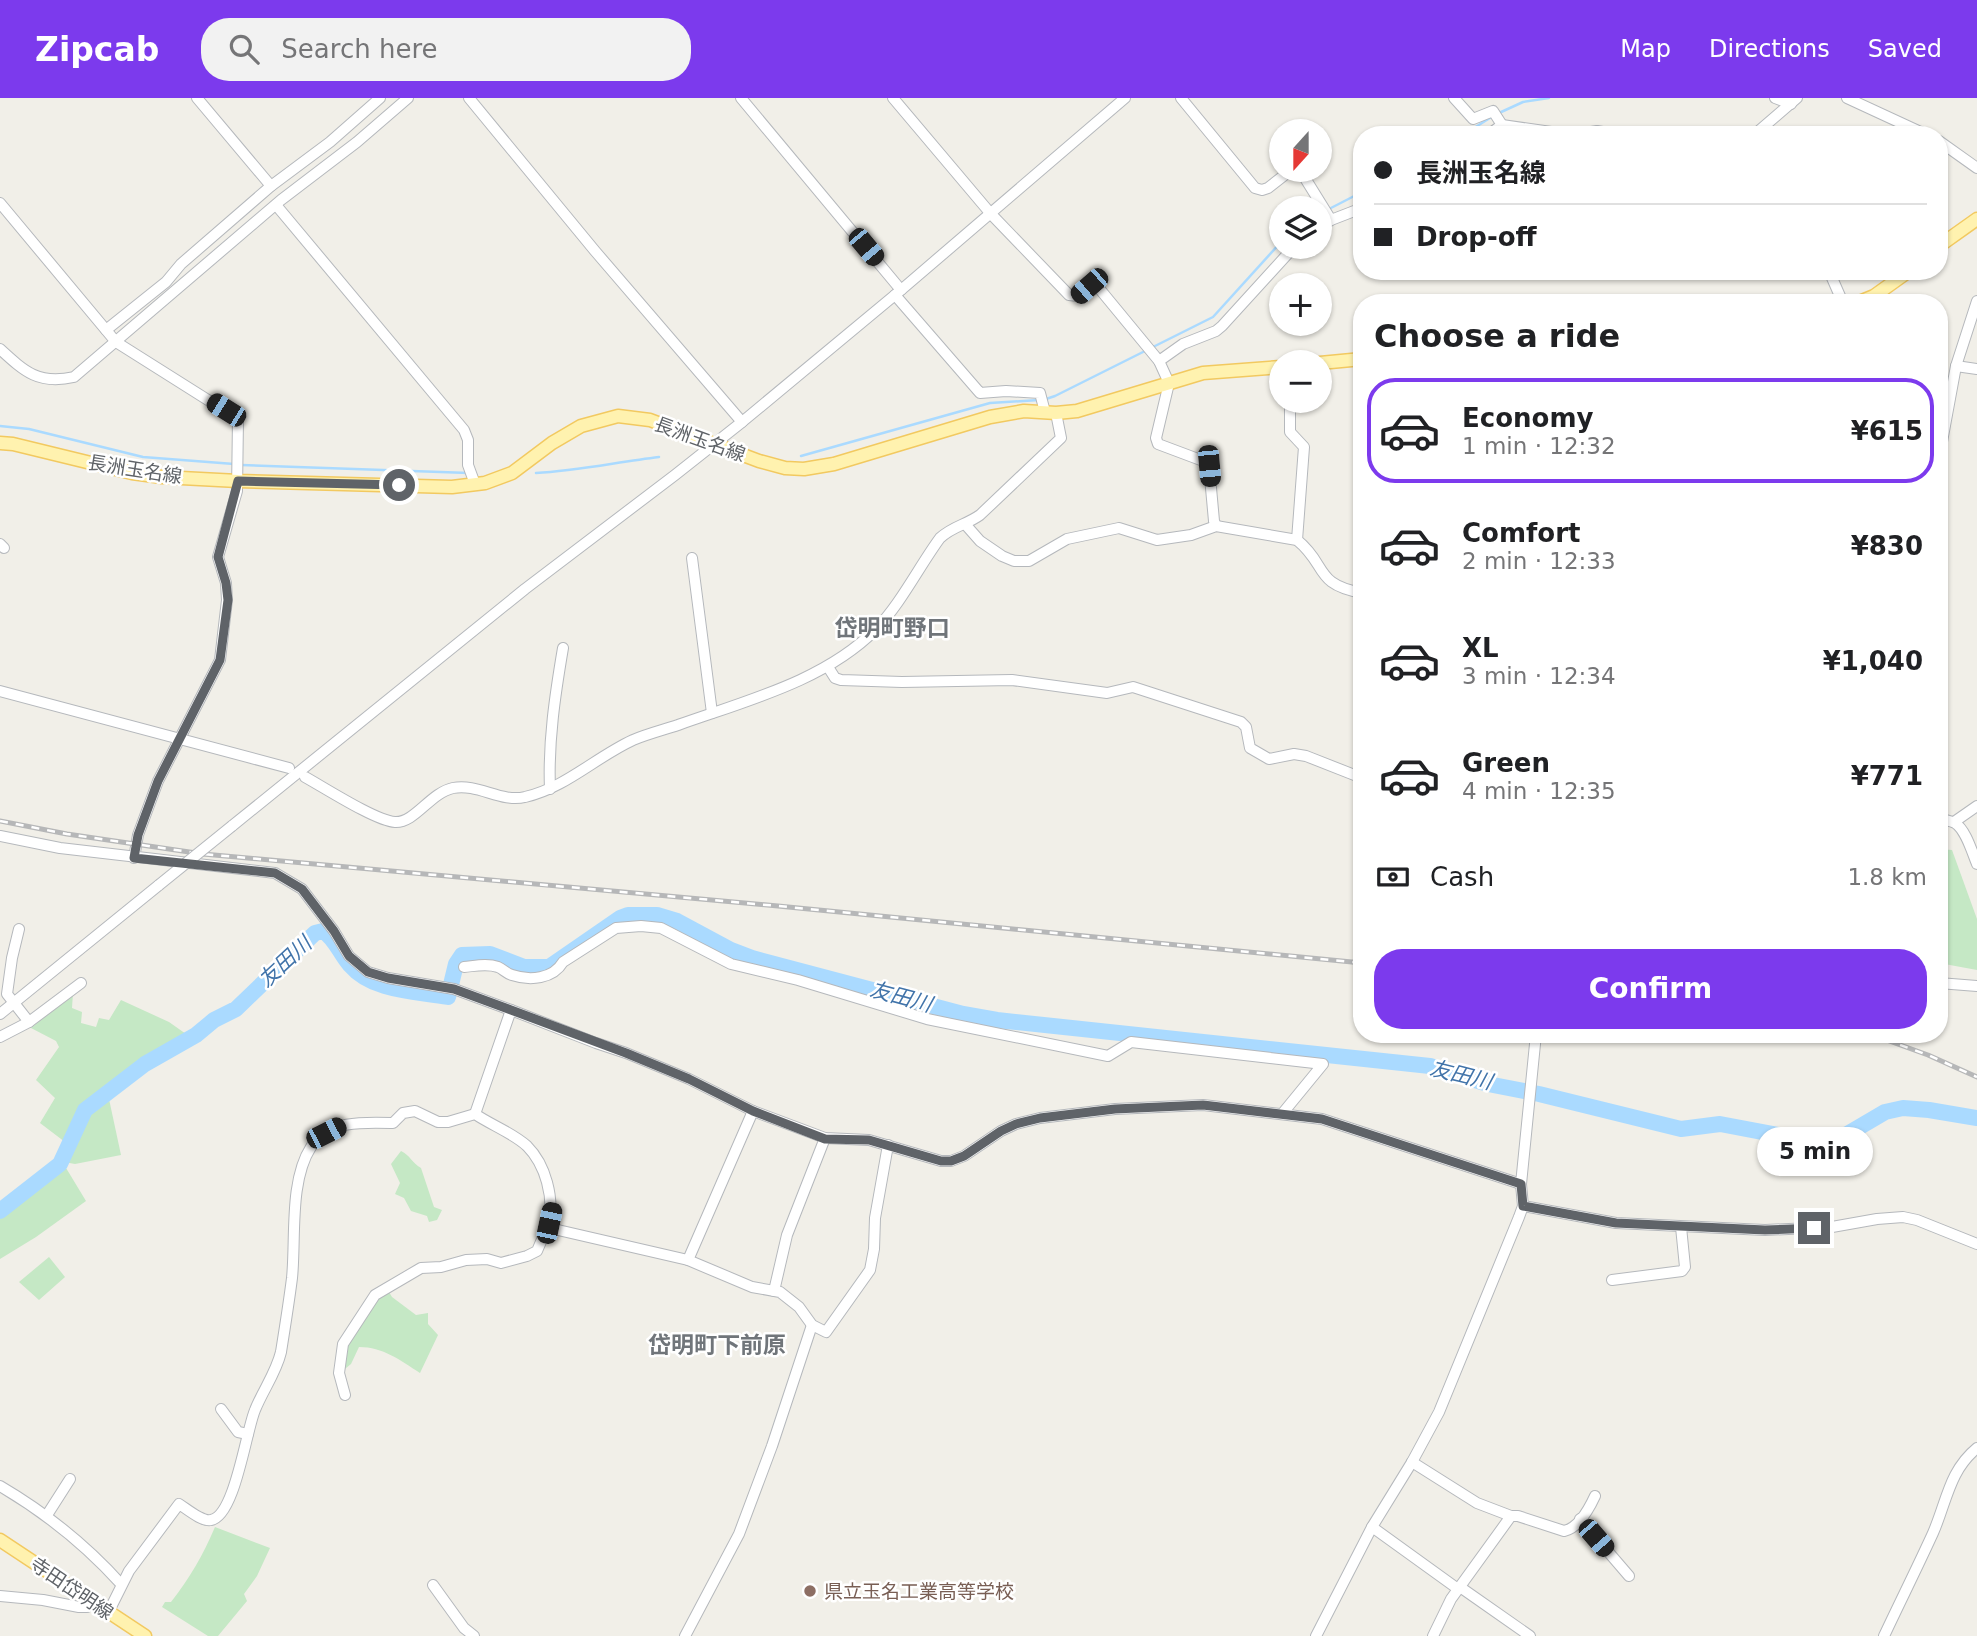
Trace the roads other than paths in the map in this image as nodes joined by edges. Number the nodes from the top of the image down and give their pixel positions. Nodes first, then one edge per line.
1 (197, 98) edge
2 (380, 98) edge
3 (408, 98) edge
4 (469, 98) edge
5 (741, 98) edge
6 (893, 98) edge
7 (1125, 98) edge
8 (1181, 98) edge
9 (1454, 98) edge
10 (1775, 98) edge
11 (1847, 98) edge
12 (1794, 101) edge
13 (1497, 118) junction
14 (1493, 126) edge
15 (1532, 126) edge
16 (1765, 126) edge
17 (1908, 126) edge
18 (1948, 147) edge
19 (1977, 168) edge
20 (1276, 182) edge
21 (271, 186) junction
22 (0, 203) edge
23 (276, 205) junction
24 (1353, 210) edge
25 (1332, 213) edge
26 (991, 214) junction
27 (1977, 219) edge
28 (1948, 240) edge
29 (1283, 259) edge
30 (1896, 280) edge
31 (898, 293) junction
32 (1877, 294) edge
33 (1977, 301) edge
34 (106, 330) junction
35 (116, 342) junction
36 (0, 349) edge
37 (1353, 360) edge
38 (1159, 361) junction
39 (1332, 362) edge
40 (1956, 366) junction
41 (1269, 368) edge
42 (1977, 369) edge
43 (1169, 383) junction
44 (1046, 406) junction
45 (1948, 409) edge
46 (1290, 413) edge
47 (742, 422) junction
48 (0, 443) edge
49 (713, 443) junction
50 (238, 481) junction
51 (475, 484) junction
52 (965, 524) junction
53 (1216, 526) junction
54 (1297, 540) junction
55 (692, 558) dead end
56 (1353, 590) edge
57 (563, 648) dead end
58 (828, 667) junction
59 (0, 691) edge
60 (712, 713) junction
61 (179, 739) junction
62 (289, 768) dead end
63 (1353, 774) edge
64 (305, 777) dead end
65 (550, 789) junction
66 (1977, 806) edge
67 (1948, 820) edge
68 (1954, 822) junction
69 (0, 836) edge
70 (134, 858) junction
71 (1977, 864) edge
72 (19, 929) dead end
73 (464, 967) dead end
74 (81, 983) dead end
75 (1948, 984) edge
76 (1977, 986) edge
77 (12, 1004) junction
78 (511, 1010) junction
79 (0, 1014) edge
80 (29, 1023) junction
81 (0, 1037) edge
82 (1535, 1043) edge
83 (753, 1111) junction
84 (475, 1114) junction
85 (1282, 1114) junction
86 (825, 1139) junction
87 (888, 1145) junction
88 (1521, 1184) junction
89 (1523, 1206) junction
90 (549, 1223) junction
91 (1681, 1227) junction
92 (1977, 1244) edge
93 (688, 1260) junction
94 (1612, 1280) dead end
95 (774, 1292) junction
96 (812, 1325) junction
97 (345, 1395) dead end
98 (221, 1409) dead end
99 (248, 1434) junction
100 (1977, 1448) edge
101 (1412, 1461) junction
102 (70, 1479) dead end
103 (0, 1486) edge
104 (1595, 1496) dead end
105 (47, 1516) junction
106 (1511, 1516) junction
107 (1580, 1519) junction
108 (1372, 1527) junction
109 (0, 1540) edge
110 (1629, 1576) dead end
111 (121, 1584) junction
112 (433, 1585) dead end
113 (1459, 1588) junction
114 (0, 1596) edge
115 (94, 1602) junction
116 (108, 1613) junction
117 (145, 1636) edge
118 (474, 1636) edge
119 (685, 1636) edge
120 (1316, 1636) edge
121 (1433, 1636) edge
122 (1530, 1636) edge
123 (1884, 1636) edge

1 - 21 street
2 - 21 street
3 - 23 street
4 - 47 street
5 - 31 street
6 - 26 street
7 - 26 street
8 - 20 street
9 - 13 street
10 - 12 street
11 - 17 street
12 - 16 street
13 - 14 street
13 - 15 street
18 - 19 street
21 - 34 street
22 - 34 street
23 - 35 street
23 - 51 street
24 - 25 street
26 - 31 street
26 - 38 street
27 - 28 main road
29 - 38 street
30 - 32 main road
31 - 44 street
31 - 47 street
33 - 40 street
34 - 35 street
35 - 36 street
35 - 50 street
37 - 39 main road
38 - 43 street
40 - 42 street
40 - 45 street
41 - 43 main road, 長洲玉名線
43 - 44 main road, 長洲玉名線
43 - 53 street
44 - 49 main road, 長洲玉名線
44 - 52 street
46 - 54 street
47 - 49 street
48 - 50 main road, 長洲玉名線
49 - 51 main road, 長洲玉名線
49 - 77 street, bridge
50 - 51 main road, 長洲玉名線
50 - 61 street
52 - 53 street
52 - 58 street
53 - 54 street
54 - 56 street
55 - 60 street
57 - 65 street
58 - 60 street
58 - 63 street
59 - 61 street
60 - 65 street
61 - 62 street
61 - 70 street
64 - 65 street
66 - 68 street
67 - 68 street
68 - 71 street
69 - 70 street
70 - 78 street
72 - 77 street
73 - 85 street
74 - 80 street
75 - 76 street
77 - 79 street
77 - 80 street
78 - 83 street
78 - 84 street
80 - 81 street
82 - 88 street
83 - 86 street
83 - 93 street
84 - 90 street
84 - 99 street
85 - 87 street
85 - 88 street
86 - 87 street
86 - 95 street
87 - 96 street
88 - 89 street
89 - 91 street
89 - 101 street
90 - 93 street
90 - 97 street
91 - 92 street
91 - 94 street
93 - 95 street
95 - 96 street
96 - 119 street
98 - 99 street
99 - 111 street
100 - 123 street
101 - 106 street
101 - 108 street
102 - 105 street
103 - 105 street
104 - 107 street
105 - 111 street
106 - 107 street
106 - 113 street
107 - 110 street
108 - 113 street
108 - 120 street
109 - 115 main road, 寺田岱明線
111 - 116 street
112 - 118 street
113 - 121 street
113 - 122 street
114 - 115 street
115 - 116 main road, 寺田岱明線
116 - 117 main road, 寺田岱明線

